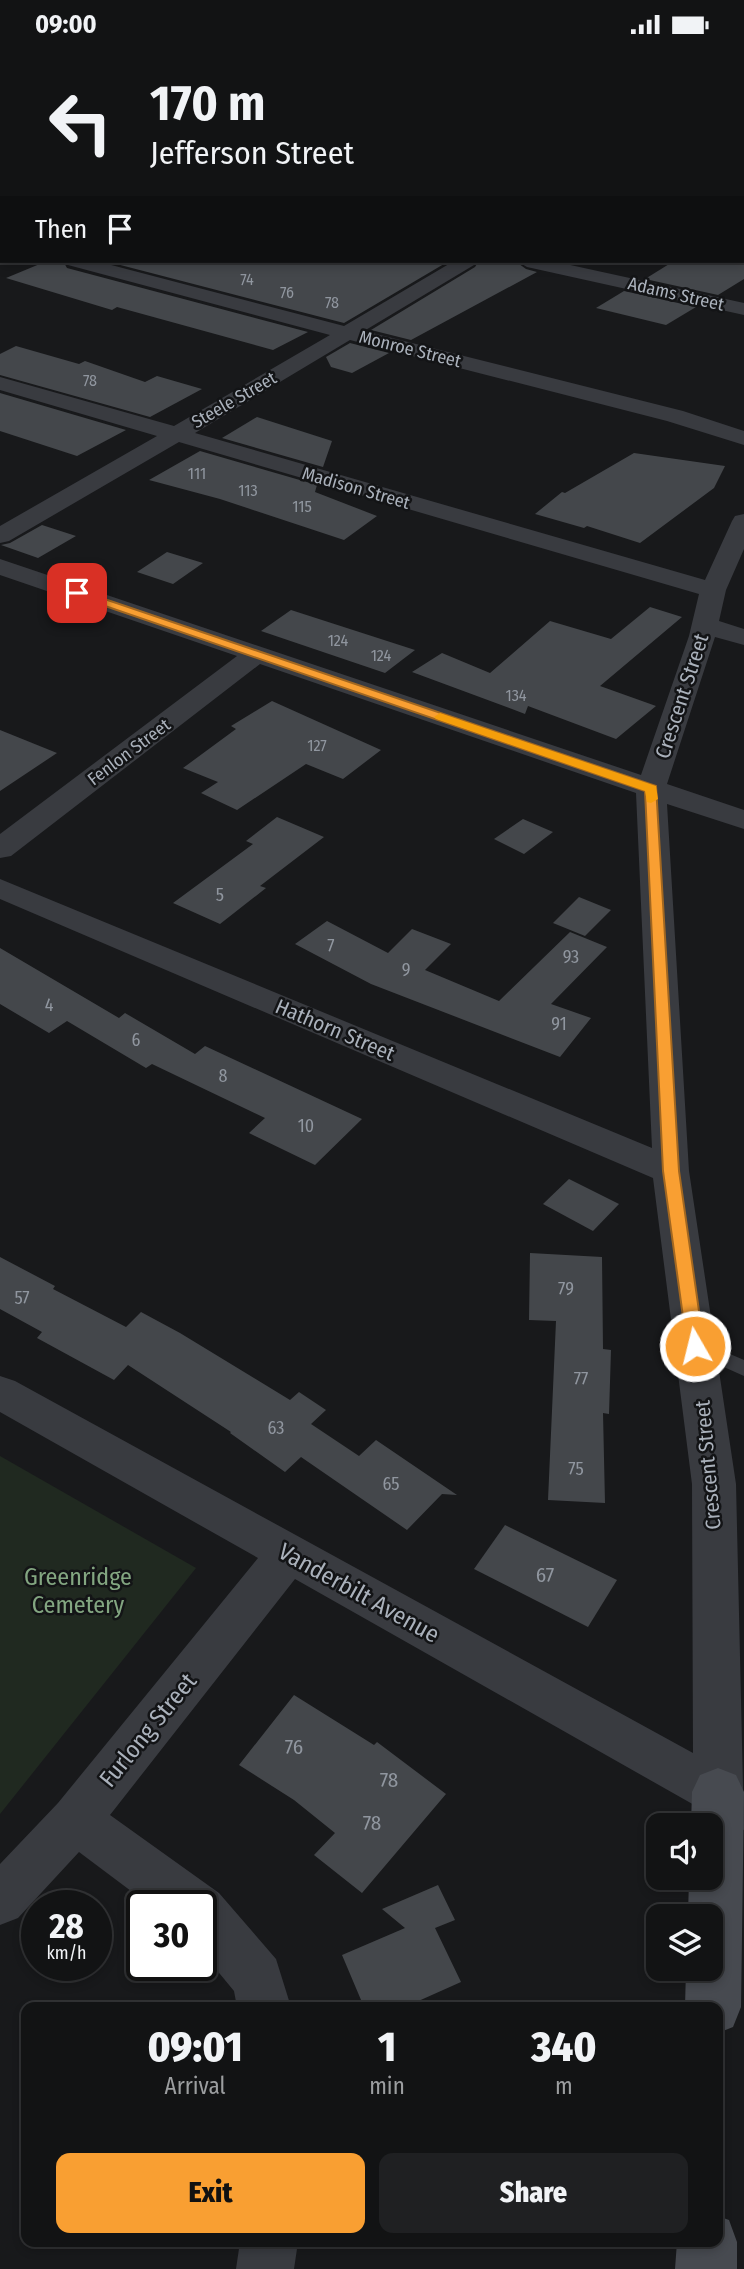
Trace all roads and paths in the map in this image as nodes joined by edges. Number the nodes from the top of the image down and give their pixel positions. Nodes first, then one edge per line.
1 (83, 263) edge
2 (464, 263) edge
3 (536, 263) edge
4 (744, 309) edge
5 (346, 333) junction
6 (0, 383) edge
7 (173, 435) junction
8 (744, 438) edge
9 (744, 521) edge
10 (0, 536) edge
11 (0, 567) edge
12 (713, 590) junction
13 (705, 625) junction
14 (744, 637) edge
15 (257, 654) junction
16 (652, 789) junction
17 (744, 820) edge
18 (0, 849) edge
19 (0, 888) edge
20 (671, 1171) junction
21 (695, 1346) junction
22 (744, 1368) edge
23 (0, 1392) edge
24 (288, 1554) junction
25 (731, 1800) edge
26 (76, 1820) junction
27 (171, 1890) edge
28 (0, 1900) edge
29 (217, 1931) edge
30 (263, 2002) edge
31 (713, 2002) edge
32 (268, 2247) edge
33 (707, 2247) edge
34 (265, 2269) edge
35 (706, 2269) edge

1 - 5 street, Monroe Street
2 - 5 street, Steele Street
3 - 4 street, Adams Street
5 - 7 street, Steele Street
5 - 8 street, Monroe Street
6 - 7 street, Madison Street
7 - 10 street, Steele Street
7 - 12 street, Madison Street
9 - 12 street, Crescent Street
11 - 15 street
12 - 13 street, Crescent Street
13 - 14 street
13 - 16 street, Crescent Street
15 - 16 street
15 - 18 street, Fenlon Street
16 - 17 street
16 - 20 street, Crescent Street
19 - 20 street, Hathorn Street
20 - 21 street, Crescent Street
21 - 22 lane
21 - 25 street, Crescent Street
23 - 24 street, Vanderbilt Avenue
24 - 25 street, Vanderbilt Avenue
24 - 26 street, Furlong Street
25 - 31 street, Crescent Street
26 - 27 street
26 - 28 street, Furlong Street
29 - 30 street
32 - 34 street
33 - 35 street

